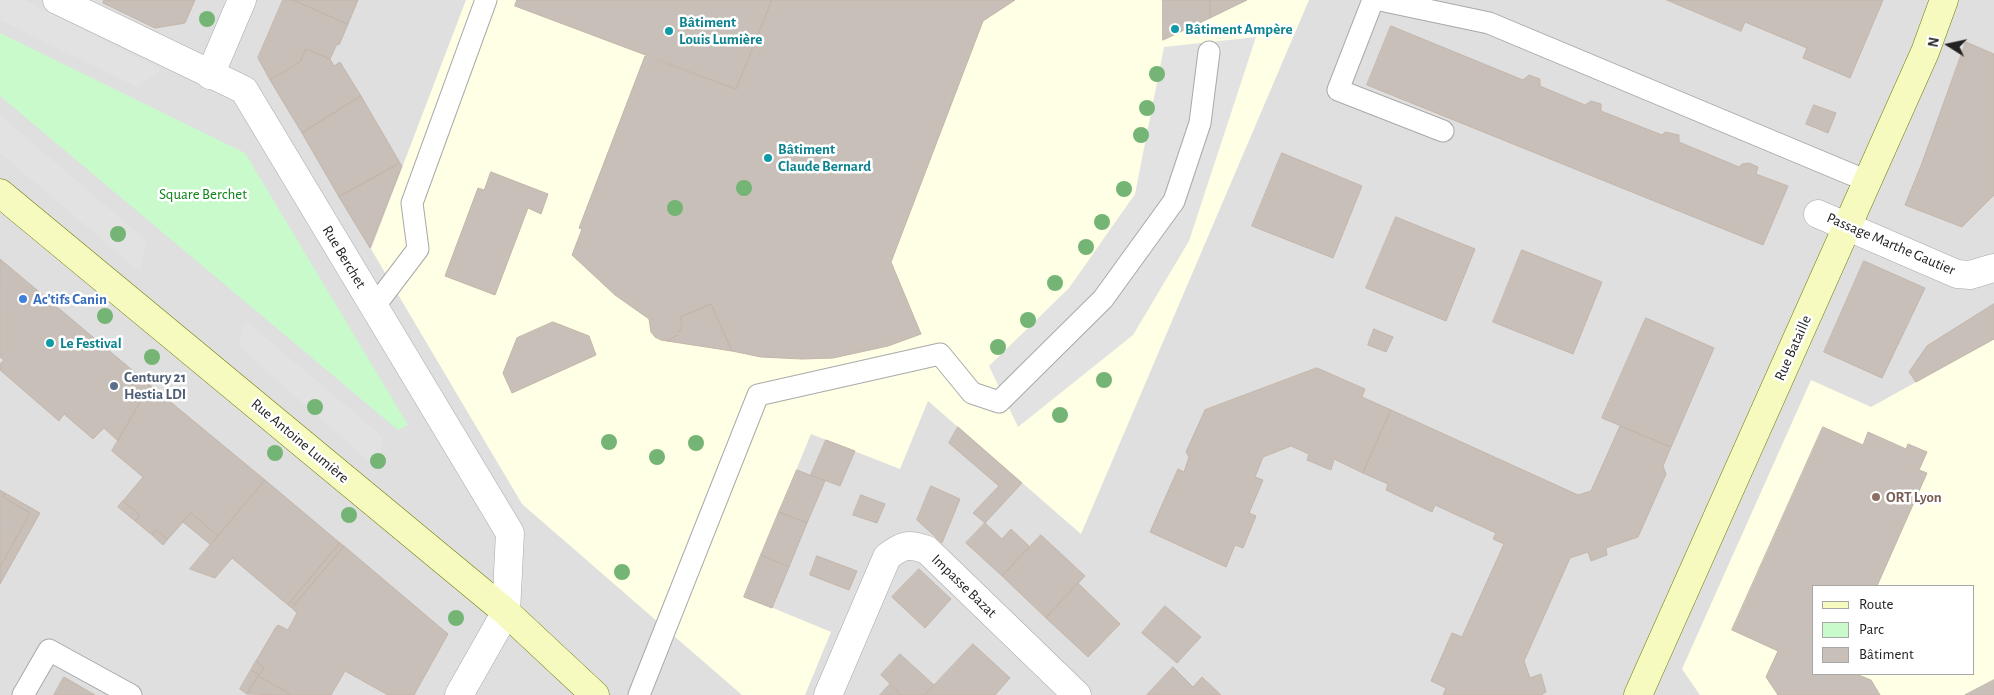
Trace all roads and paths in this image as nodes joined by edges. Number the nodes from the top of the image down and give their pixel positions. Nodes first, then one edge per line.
1 (57, 0) edge
2 (242, 0) edge
3 (486, 0) edge
4 (1374, 0) edge
5 (1380, 0) edge
6 (1944, 0) edge
7 (1209, 52) dead end
8 (210, 75) junction
9 (1443, 131) dead end
10 (1867, 181) junction
11 (0, 193) edge
12 (1818, 214) dead end
13 (1848, 226) junction
14 (1994, 268) edge
15 (374, 307) junction
16 (506, 612) junction
17 (23, 695) edge
18 (131, 695) edge
19 (459, 695) edge
20 (595, 695) edge
21 (639, 695) edge
22 (828, 695) edge
23 (1076, 695) edge
24 (1638, 695) edge

1 - 8 street, Rue Berchet
2 - 8 street
3 - 15 lane
4 - 9 lane
5 - 10 lane
6 - 10 street, Rue Bataille
7 - 21 lane
8 - 15 street, Rue Berchet
10 - 13 street, Rue Bataille
11 - 16 street, Rue Antoine Lumière
12 - 13 street, Passage Marthe Gautier
13 - 14 street, Passage Marthe Gautier
13 - 24 street, Rue Bataille
15 - 16 street, Rue Berchet
16 - 19 street
16 - 20 street, Rue Antoine Lumière
17 - 18 lane
22 - 23 street, Impasse Bazat

